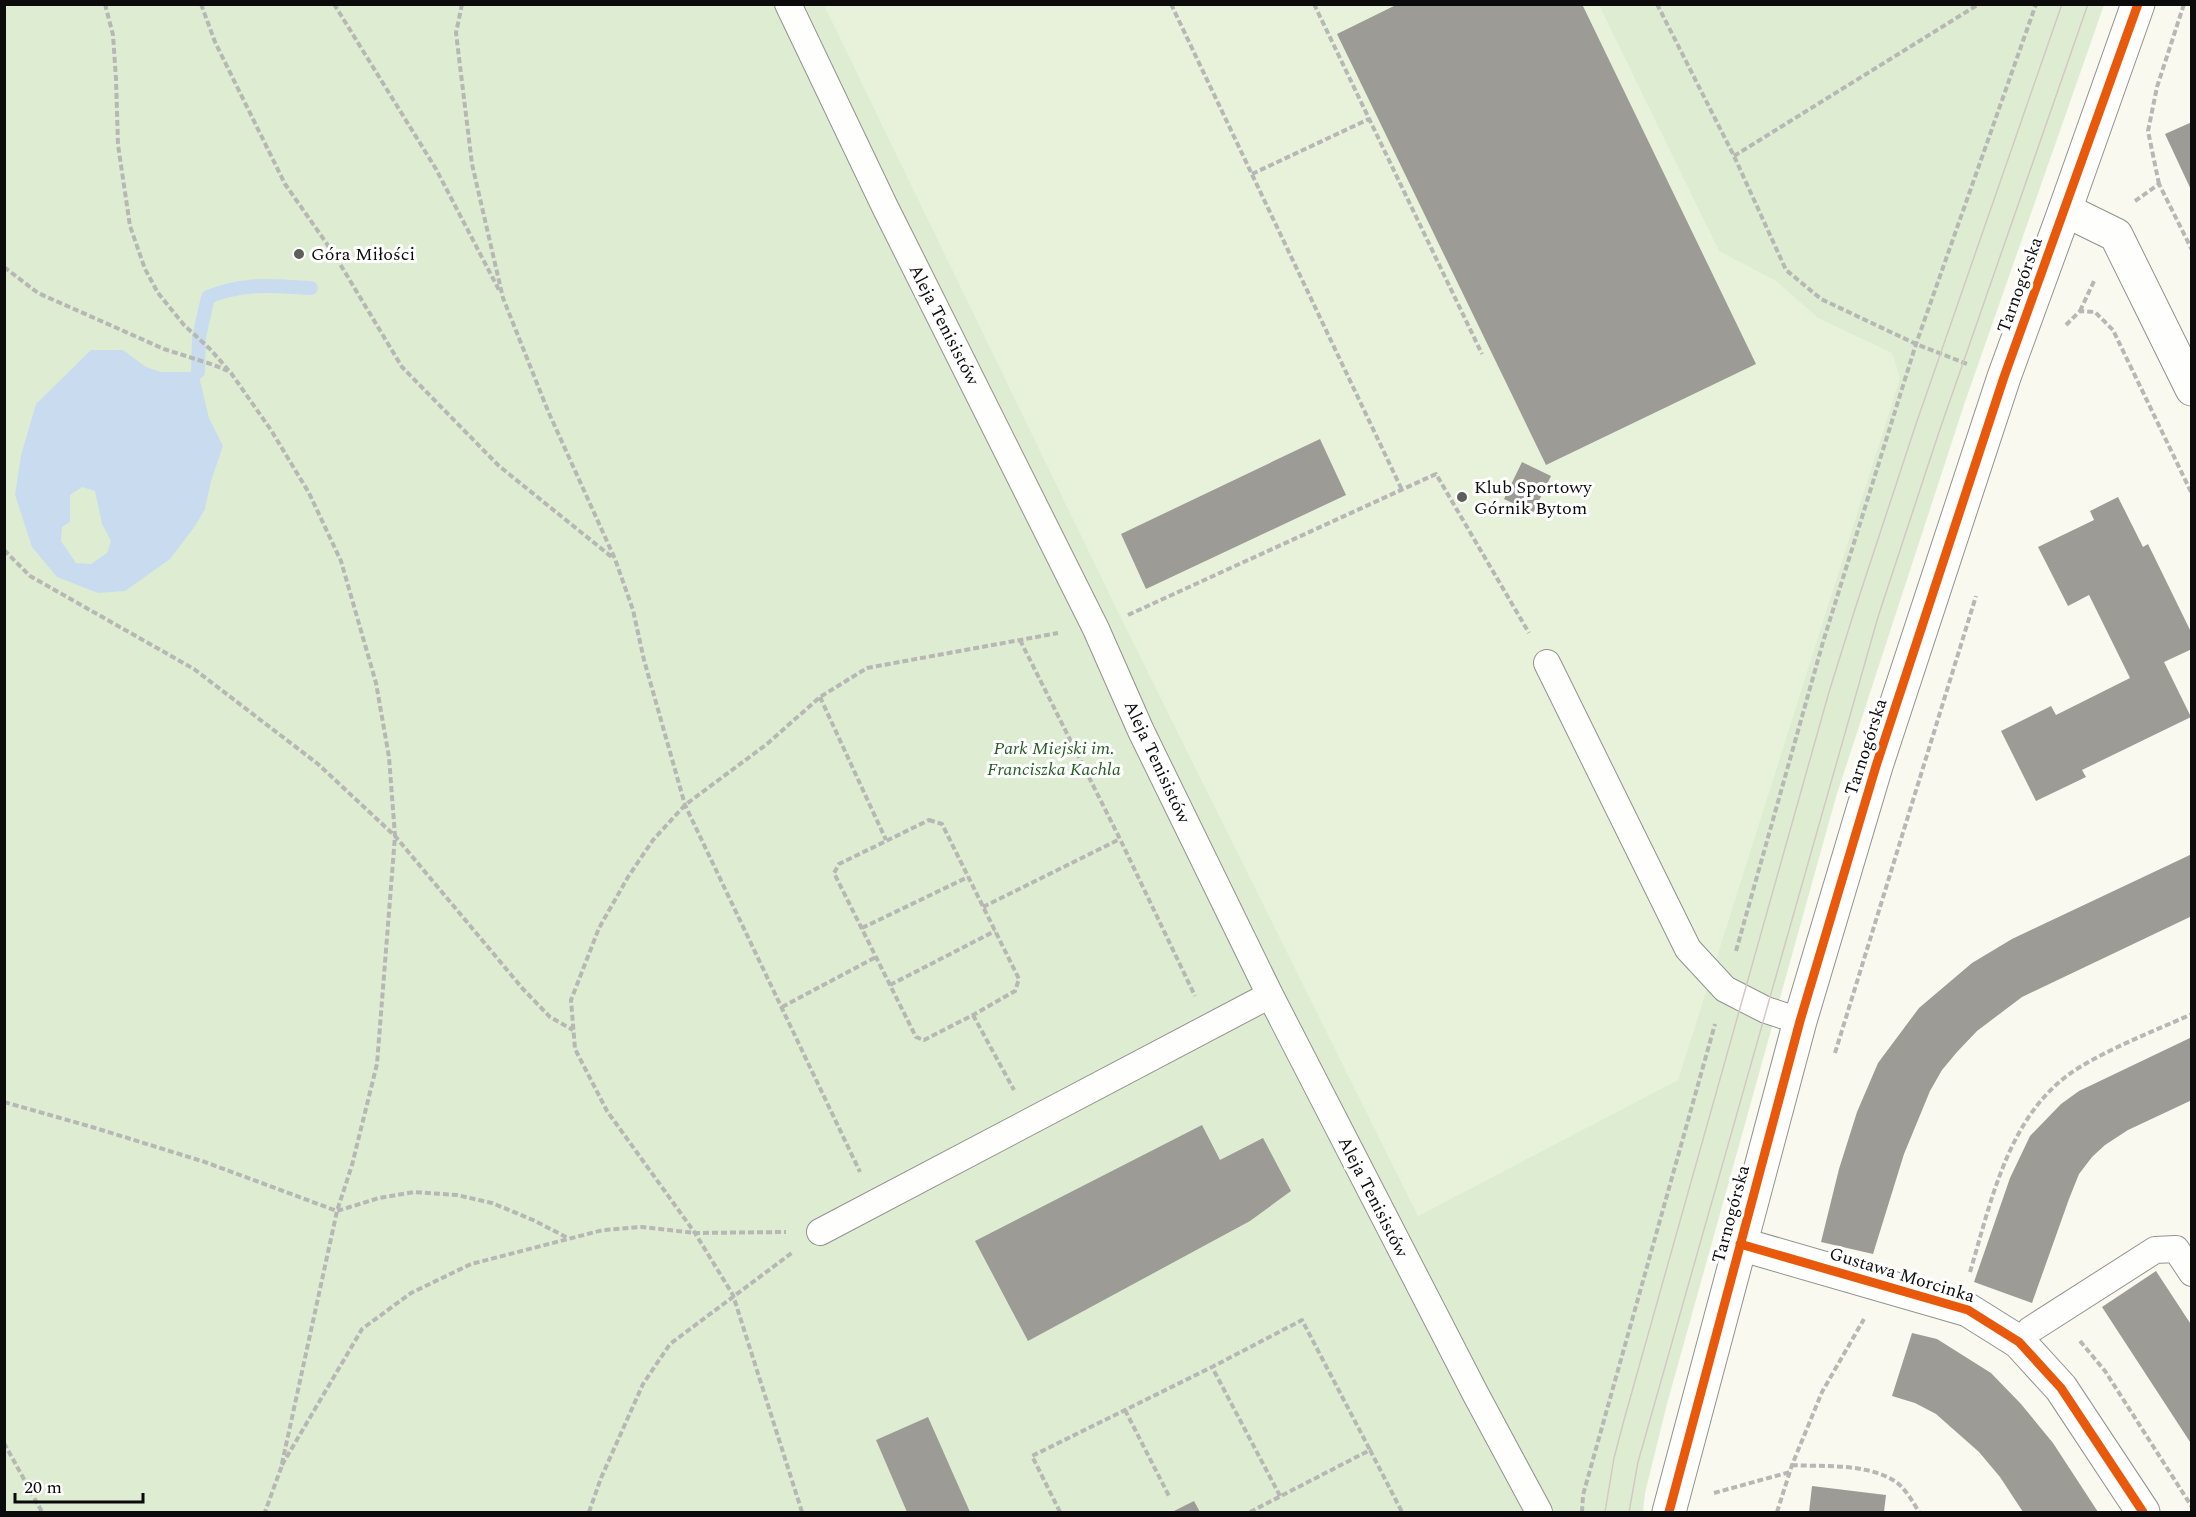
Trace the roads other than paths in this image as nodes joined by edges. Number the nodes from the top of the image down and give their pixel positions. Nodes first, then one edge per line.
1 (788, 4) edge
2 (2138, 4) edge
3 (2065, 210) junction
4 (2192, 389) edge
5 (1547, 663) road end
6 (1269, 995) junction
7 (1800, 1021) junction
8 (820, 1232) road end
9 (1740, 1244) junction
10 (2192, 1273) edge
11 (2019, 1342) junction
12 (1539, 1512) edge
13 (1669, 1512) edge
14 (2143, 1512) edge

1 - 6 lane, Aleja Tenisistów
2 - 3 street, Tarnogórska
3 - 4 street
3 - 7 street, Tarnogórska
5 - 7 lane
6 - 8 lane
6 - 12 lane, Aleja Tenisistów
7 - 9 street, Tarnogórska
9 - 11 street, Gustawa Morcinka
9 - 13 street, Tarnogórska
10 - 11 lane
11 - 14 street, Gustawa Morcinka

